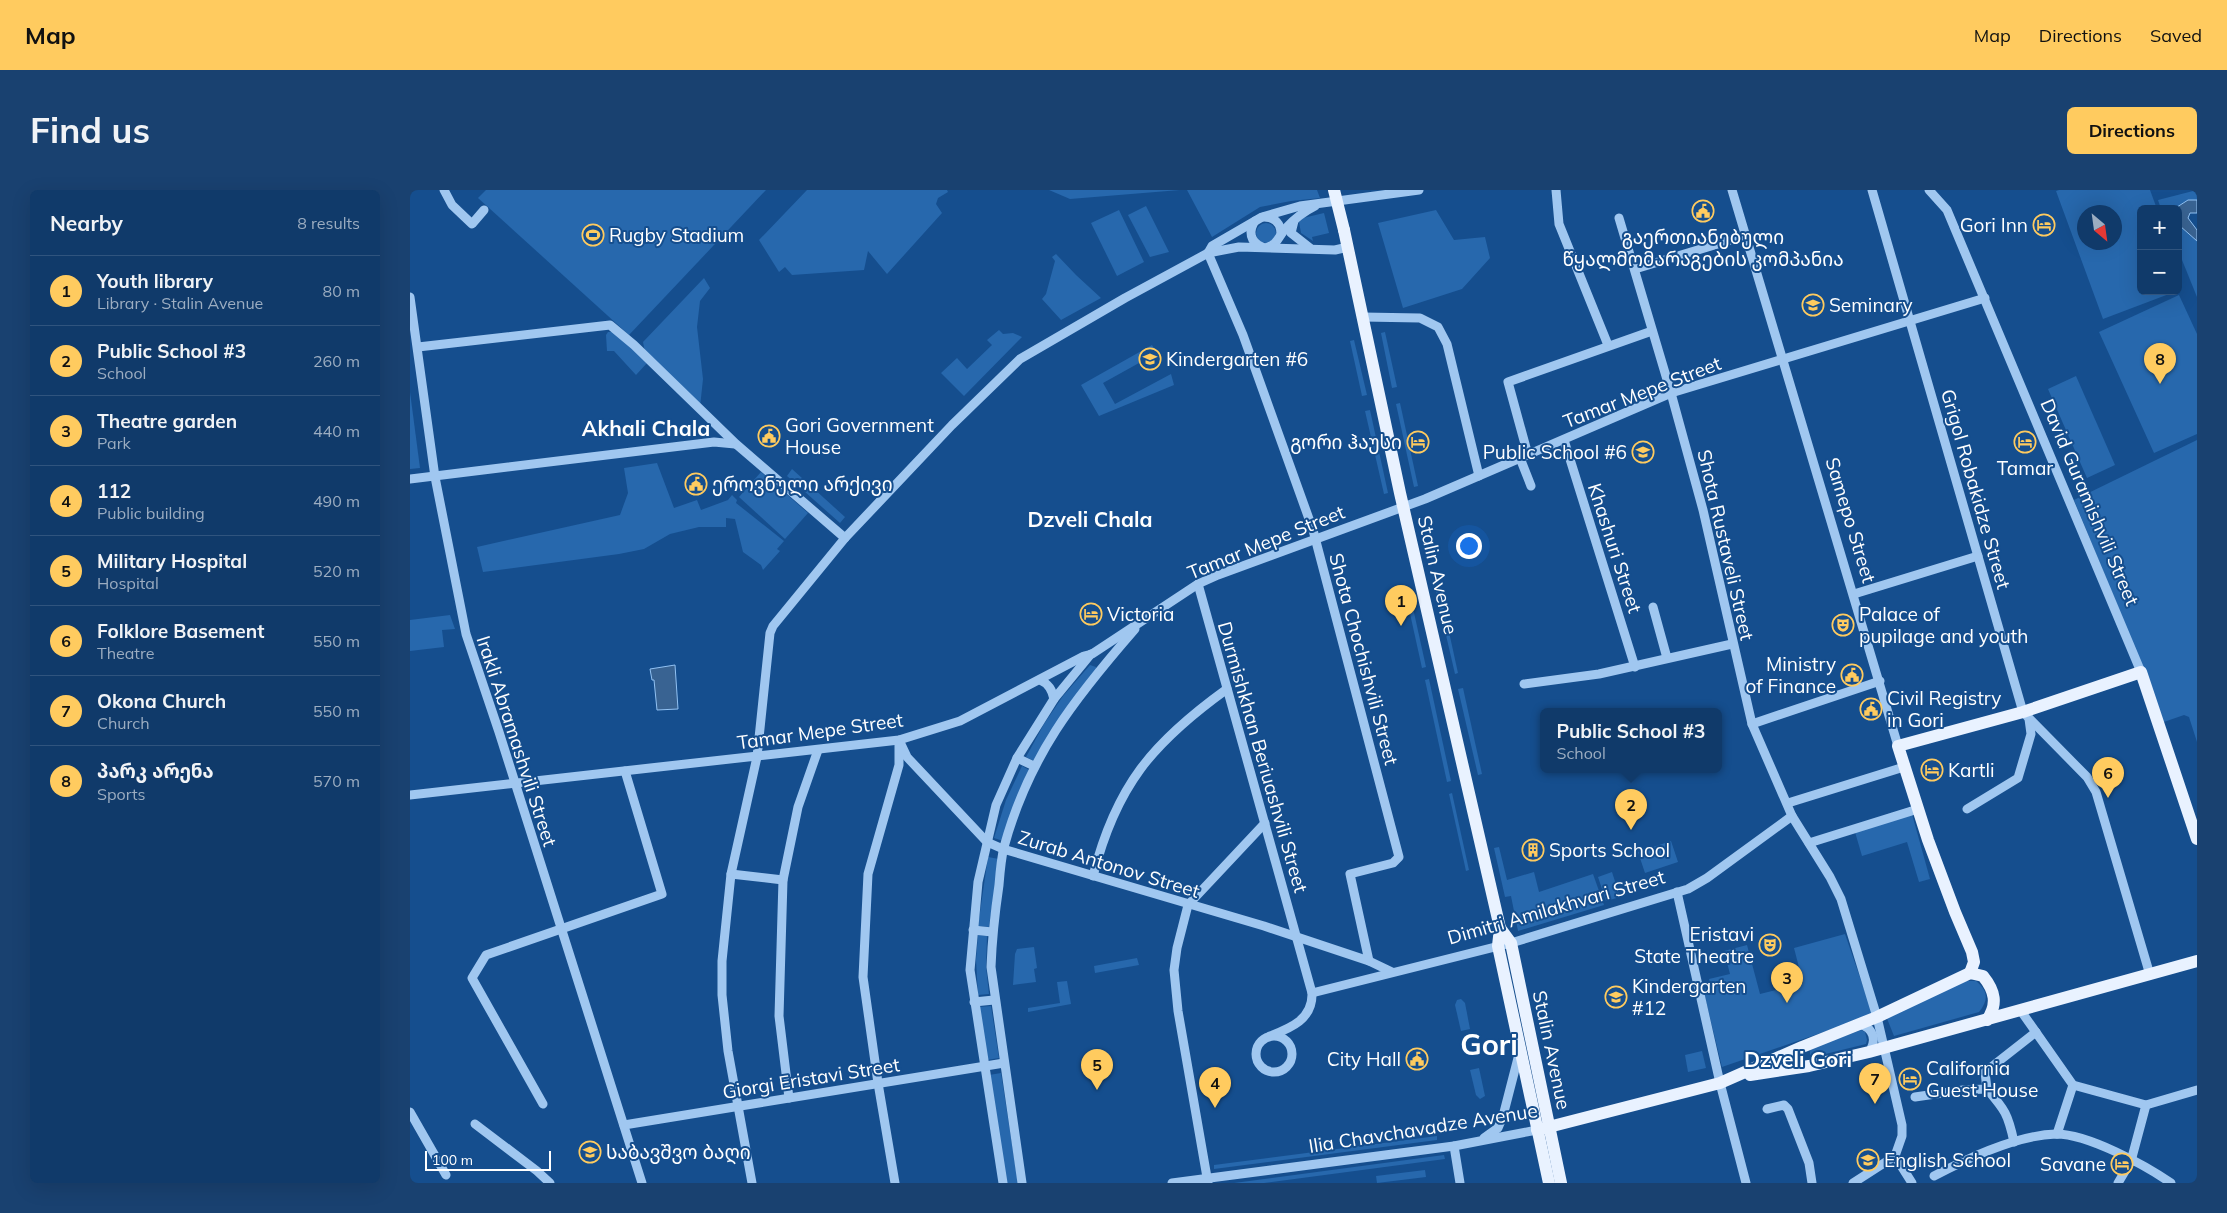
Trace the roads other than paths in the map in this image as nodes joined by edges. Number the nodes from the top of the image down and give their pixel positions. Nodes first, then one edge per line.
1 (444, 190) edge
2 (1334, 190) edge
3 (1419, 190) edge
4 (1556, 190) edge
5 (1732, 190) edge
6 (1872, 190) edge
7 (1929, 190) edge
8 (1319, 204) junction
9 (484, 210) dead end
10 (1259, 218) junction
11 (1619, 218) dead end
12 (1284, 230) junction
13 (1744, 236) junction
14 (1265, 247) junction
15 (1348, 247) junction
16 (1312, 249) junction
17 (1208, 253) junction
18 (1635, 268) junction
19 (410, 297) edge
20 (1985, 298) junction
21 (1363, 317) junction
22 (1910, 320) junction
23 (1652, 331) junction
24 (1608, 345) junction
25 (418, 347) junction
26 (1782, 358) junction
27 (1672, 394) junction
28 (716, 424) junction
29 (1564, 440) junction
30 (714, 442) junction
31 (736, 444) junction
32 (1524, 457) junction
33 (1479, 476) junction
34 (435, 477) junction
35 (410, 479) edge
36 (1531, 486) dead end
37 (1403, 506) junction
38 (845, 538) junction
39 (1315, 539) junction
40 (1978, 556) junction
41 (1198, 584) junction
42 (1854, 594) junction
43 (1653, 607) dead end
44 (1144, 619) junction
45 (1732, 644) junction
46 (1092, 654) junction
47 (1667, 658) junction
48 (1102, 667) junction
49 (1636, 667) junction
50 (2141, 672) junction
51 (1040, 680) junction
52 (1880, 682) junction
53 (1524, 684) dead end
54 (1227, 689) junction
55 (1054, 699) junction
56 (2026, 715) junction
57 (1752, 724) junction
58 (899, 740) junction
59 (1898, 746) junction
60 (818, 750) junction
61 (757, 757) junction
62 (1017, 758) junction
63 (1034, 766) junction
64 (1904, 767) junction
65 (625, 771) junction
66 (515, 783) junction
67 (410, 795) edge
68 (1788, 803) junction
69 (1918, 809) junction
70 (1967, 809) dead end
71 (1792, 816) junction
72 (1265, 823) junction
73 (2197, 839) edge
74 (987, 842) junction
75 (1810, 845) junction
76 (1003, 849) junction
77 (730, 874) junction
78 (1094, 876) junction
79 (783, 880) junction
80 (1677, 892) junction
81 (1188, 905) junction
82 (1500, 928) junction
83 (560, 930) junction
84 (973, 930) junction
85 (992, 932) junction
86 (1297, 938) junction
87 (1511, 943) junction
88 (1498, 946) junction
89 (1369, 961) junction
90 (2197, 961) edge
91 (1392, 972) junction
92 (1970, 973) junction
93 (2150, 975) junction
94 (1312, 993) junction
95 (994, 1000) junction
96 (974, 1002) junction
97 (2022, 1011) junction
98 (1876, 1017) junction
99 (1987, 1020) junction
100 (1860, 1024) junction
101 (1289, 1029) junction
102 (2036, 1032) junction
103 (1270, 1036) junction
104 (1287, 1041) junction
105 (1884, 1048) junction
106 (1519, 1051) junction
107 (1869, 1052) junction
108 (1004, 1062) junction
109 (984, 1066) junction
110 (1733, 1078) junction
111 (878, 1083) junction
112 (1720, 1083) junction
113 (2073, 1085) junction
114 (1987, 1089) junction
115 (2197, 1090) edge
116 (1915, 1097) dead end
117 (790, 1098) junction
118 (543, 1104) dead end
119 (2146, 1105) junction
120 (739, 1106) junction
121 (1767, 1109) dead end
122 (410, 1112) edge
123 (475, 1124) dead end
124 (624, 1125) junction
125 (1543, 1129) junction
126 (2057, 1134) junction
127 (1480, 1141) junction
128 (2014, 1142) junction
129 (1454, 1146) junction
130 (1895, 1156) junction
131 (2131, 1161) junction
132 (446, 1175) dead end
133 (1934, 1176) dead end
134 (1208, 1181) edge
135 (550, 1183) edge
136 (642, 1183) edge
137 (752, 1183) edge
138 (895, 1183) edge
139 (1003, 1183) edge
140 (1022, 1183) edge
141 (1172, 1183) edge
142 (1460, 1183) edge
143 (1549, 1183) edge
144 (1561, 1183) edge
145 (1746, 1183) edge
146 (1812, 1183) edge
147 (1853, 1183) edge
148 (1912, 1183) edge
149 (2118, 1183) edge
150 (2171, 1183) edge

1 - 9 street
2 - 15 main road, Stalin Avenue, bridge
3 - 8 street
4 - 24 street
5 - 13 street, Samepo Street
6 - 22 street, Grigol Robakidze Street
7 - 20 street, David Guramishvili Street
8 - 10 street
8 - 12 street
10 - 12 street
10 - 14 street
10 - 17 street
11 - 18 street, Shota Rustaveli Street
12 - 14 street
12 - 16 street
13 - 18 street
13 - 26 street, Samepo Street
14 - 16 street
14 - 17 street
15 - 16 street
15 - 21 main road, Stalin Avenue
17 - 38 street
17 - 39 street, Shota Chochishvili Street
18 - 23 street, Shota Rustaveli Street
19 - 25 street, Irakli Abramashvili Street
20 - 22 street, Tamar Mepe Street
20 - 50 street, David Guramishvili Street
21 - 33 street
21 - 37 main road, Stalin Avenue
22 - 26 street, Tamar Mepe Street
22 - 40 street, Grigol Robakidze Street
23 - 24 street
23 - 27 street, Shota Rustaveli Street
24 - 32 street
25 - 28 street
25 - 34 street, Irakli Abramashvili Street
26 - 27 street, Tamar Mepe Street
26 - 42 street, Samepo Street
27 - 29 street, Tamar Mepe Street
27 - 45 street, Shota Rustaveli Street
28 - 30 street
28 - 31 street
29 - 32 street, Tamar Mepe Street
29 - 49 street, Khashuri Street
30 - 31 street
30 - 34 street
31 - 38 street
32 - 33 street, Tamar Mepe Street
32 - 36 street
33 - 37 street, Tamar Mepe Street
34 - 35 street
34 - 66 street, Irakli Abramashvili Street
37 - 39 street, Tamar Mepe Street
37 - 82 main road, Stalin Avenue
38 - 61 street
39 - 41 street, Tamar Mepe Street
39 - 89 street, Shota Chochishvili Street
40 - 42 street
40 - 56 street, Grigol Robakidze Street
41 - 44 street, Tamar Mepe Street
41 - 54 street, Durmishkhan Beriuashvili Street
42 - 52 street, Samepo Street
43 - 47 street
44 - 46 street, Tamar Mepe Street
44 - 48 street
45 - 47 street
45 - 57 street, Shota Rustaveli Street
46 - 48 street
46 - 51 street, Tamar Mepe Street
46 - 55 street
47 - 49 street
48 - 63 street
49 - 53 street
50 - 56 main road
50 - 73 main road, David Guramishvili Street
51 - 55 street
51 - 58 street, Tamar Mepe Street
52 - 57 street
52 - 59 street, Samepo Street
54 - 72 street, Durmishkhan Beriuashvili Street
54 - 78 street
55 - 62 street
56 - 59 main road
56 - 70 street
56 - 93 street, Grigol Robakidze Street
57 - 68 street, Shota Rustaveli Street
58 - 60 street, Tamar Mepe Street
58 - 74 street, Zurab Antonov Street
58 - 111 street
59 - 64 main road, Samepo Street
60 - 61 street, Tamar Mepe Street
60 - 79 street
61 - 65 street, Tamar Mepe Street
61 - 77 street
62 - 63 street
62 - 74 street
63 - 76 street
64 - 68 street
64 - 69 main road, Samepo Street
65 - 66 street, Tamar Mepe Street
65 - 83 street
66 - 67 street, Tamar Mepe Street
66 - 83 street, Irakli Abramashvili Street
68 - 71 street, Shota Rustaveli Street
69 - 75 street
69 - 92 main road, Samepo Street
71 - 75 street, Shota Rustaveli Street
71 - 80 street, Dimitri Amilakhvari Street
72 - 81 street
72 - 86 street, Durmishkhan Beriuashvili Street
74 - 76 street, Zurab Antonov Street
74 - 84 street
75 - 98 street, Shota Rustaveli Street
76 - 78 street, Zurab Antonov Street
76 - 85 street
77 - 79 street
77 - 120 street
78 - 81 street, Zurab Antonov Street
79 - 117 street
80 - 87 street, Dimitri Amilakhvari Street
80 - 112 street
81 - 86 street, Zurab Antonov Street
81 - 134 street
82 - 87 main road, Stalin Avenue
82 - 88 main road, Stalin Avenue
83 - 118 street
83 - 124 street, Irakli Abramashvili Street
84 - 85 street
84 - 96 street
85 - 95 street
86 - 89 street, Zurab Antonov Street
86 - 94 street
87 - 88 street, Dimitri Amilakhvari Street
87 - 125 main road, Stalin Avenue
88 - 91 street, Dimitri Amilakhvari Street
88 - 106 main road, Stalin Avenue
89 - 91 street, Zurab Antonov Street
90 - 93 main road, Ilia Chavchavadze Avenue
91 - 94 street, Dimitri Amilakhvari Street
92 - 98 main road, Ilia Chavchavadze Avenue
92 - 99 main road
93 - 97 main road, Ilia Chavchavadze Avenue
94 - 101 street
95 - 96 street
95 - 108 street
96 - 109 street
97 - 99 main road, Ilia Chavchavadze Avenue
97 - 102 street
98 - 100 main road, Ilia Chavchavadze Avenue
98 - 105 street, Shota Rustaveli Street
99 - 105 main road, Ilia Chavchavadze Avenue
100 - 107 street
100 - 110 main road, Ilia Chavchavadze Avenue
101 - 103 street
101 - 104 street
102 - 113 street
102 - 114 street
103 - 104 street
103 - 104 street
105 - 107 main road, Ilia Chavchavadze Avenue
105 - 130 street, Shota Rustaveli Street
106 - 125 main road, Stalin Avenue
106 - 127 street
107 - 110 main road, Ilia Chavchavadze Avenue
108 - 109 street, Giorgi Eristavi Street
108 - 140 street
109 - 111 street, Giorgi Eristavi Street
109 - 139 street
110 - 112 main road, Ilia Chavchavadze Avenue
111 - 117 street, Giorgi Eristavi Street
111 - 138 street
112 - 125 main road, Ilia Chavchavadze Avenue
112 - 145 street
113 - 119 street
113 - 126 street
114 - 116 street
114 - 128 street
115 - 119 street
117 - 120 street, Giorgi Eristavi Street
119 - 131 street
120 - 124 street, Giorgi Eristavi Street
120 - 137 street
121 - 146 street
122 - 132 street
123 - 135 street
124 - 136 street, Irakli Abramashvili Street
125 - 127 street, Ilia Chavchavadze Avenue
125 - 143 main road, Stalin Avenue
125 - 144 main road, Stalin Avenue
126 - 128 street
126 - 131 street
127 - 129 street, Ilia Chavchavadze Avenue
128 - 133 street
129 - 134 street, Ilia Chavchavadze Avenue
129 - 142 street
130 - 147 street
130 - 148 street
131 - 149 street
131 - 150 street
134 - 141 street, Ilia Chavchavadze Avenue

